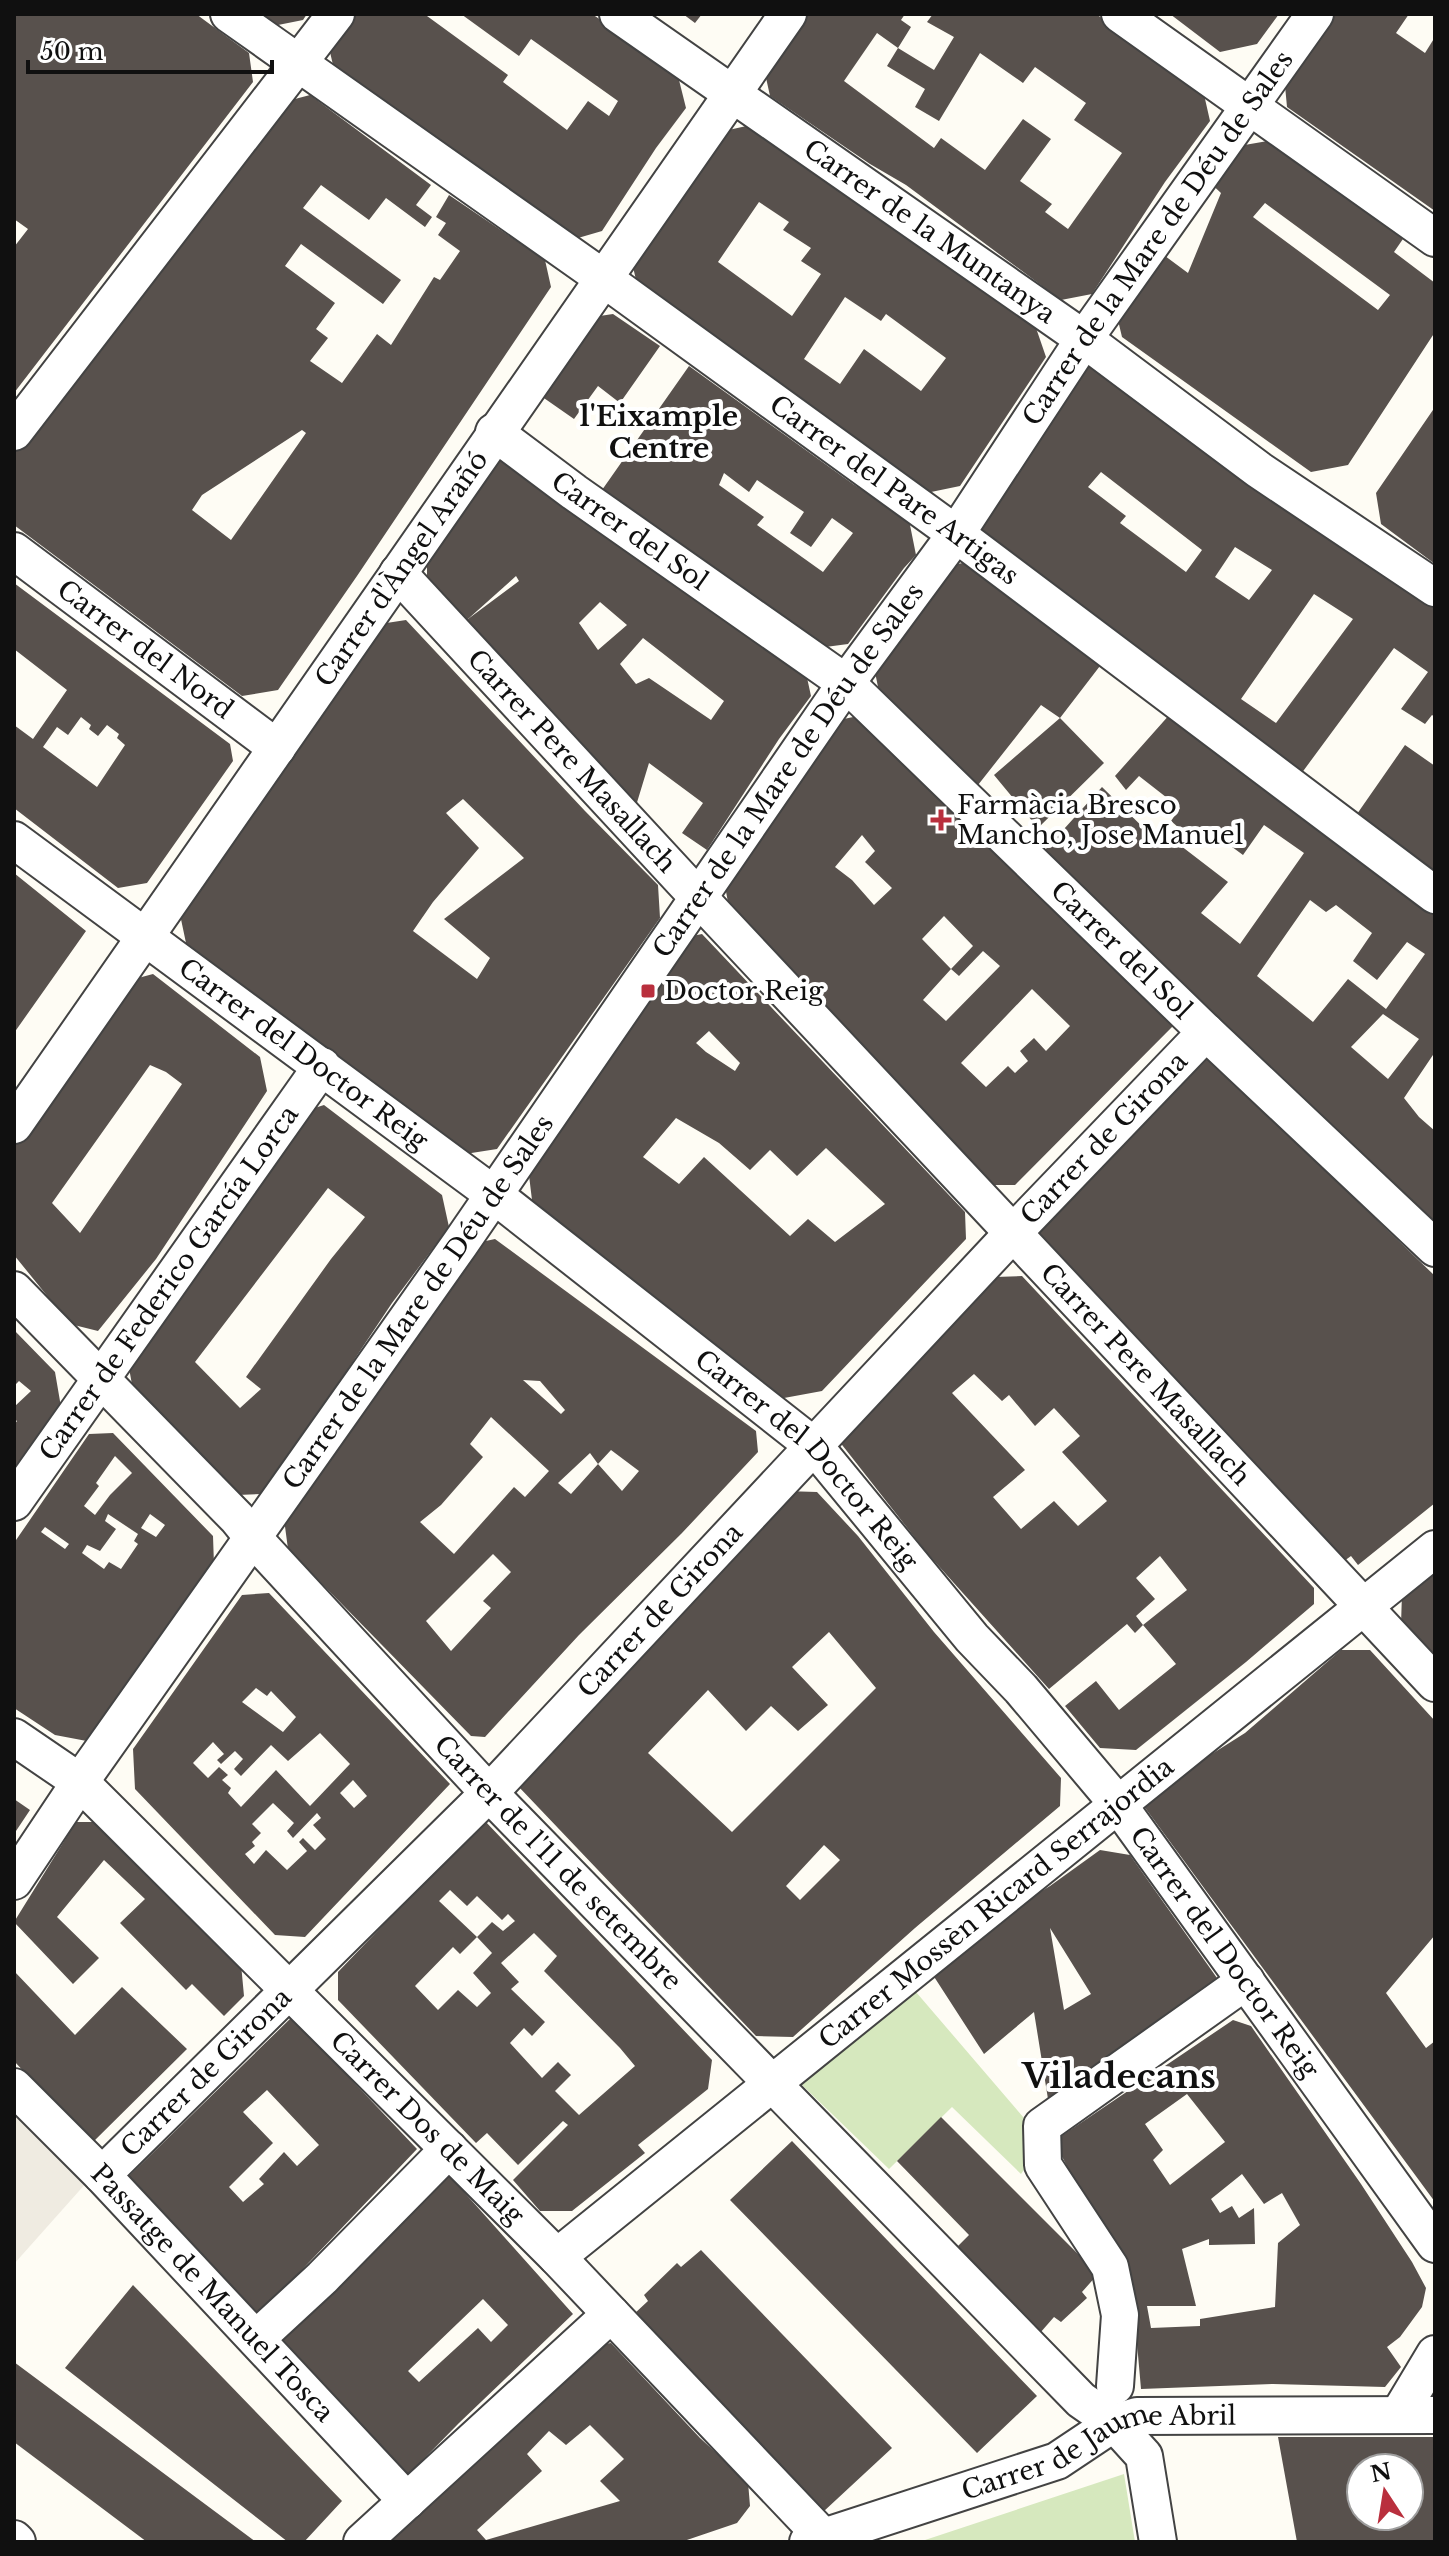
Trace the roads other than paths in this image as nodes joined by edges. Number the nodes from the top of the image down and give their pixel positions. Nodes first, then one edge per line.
1 (229, 14) edge
2 (336, 14) edge
3 (618, 14) edge
4 (788, 14) edge
5 (1120, 14) edge
6 (1315, 14) edge
7 (297, 64) junction
8 (732, 95) junction
9 (1248, 106) junction
10 (1435, 238) edge
11 (603, 278) junction
12 (1084, 339) junction
13 (14, 432) edge
14 (494, 432) junction
15 (956, 534) junction
16 (14, 551) edge
17 (398, 573) junction
18 (1435, 588) edge
19 (846, 683) junction
20 (277, 748) junction
21 (14, 840) edge
22 (1435, 895) edge
23 (698, 896) junction
24 (145, 935) junction
25 (1206, 1032) junction
26 (322, 1066) junction
27 (14, 1125) edge
28 (493, 1194) junction
29 (1012, 1234) junction
30 (1435, 1248) edge
31 (14, 1290) edge
32 (100, 1377) junction
33 (815, 1447) junction
34 (14, 1502) edge
35 (254, 1539) junction
36 (1435, 1549) edge
37 (1362, 1606) junction
38 (1435, 1683) edge
39 (14, 1737) edge
40 (80, 1782) junction
41 (489, 1793) junction
42 (1117, 1803) junction
43 (14, 1881) edge
44 (1246, 1981) junction
45 (289, 1990) junction
46 (773, 2083) junction
47 (14, 2087) edge
48 (449, 2149) junction
49 (102, 2175) junction
50 (1435, 2244) edge
51 (557, 2257) junction
52 (611, 2314) junction
53 (256, 2339) junction
54 (1435, 2354) edge
55 (1115, 2386) dead end
56 (1399, 2414) junction
57 (1435, 2415) edge
58 (1114, 2423) junction
59 (407, 2501) junction
60 (816, 2540) edge
61 (362, 2542) edge
62 (1158, 2542) edge

1 - 7 street, Carrer del Pare Artigas
2 - 7 street
3 - 8 street, Carrer de la Muntanya
4 - 8 street, Carrer d'Àngel Arañó
5 - 9 street
6 - 9 street, Carrer de la Mare de Déu de Sales
7 - 11 street, Carrer del Pare Artigas
7 - 13 street
8 - 11 street, Carrer d'Àngel Arañó
8 - 12 street, Carrer de la Muntanya
9 - 10 street
9 - 12 street, Carrer de la Mare de Déu de Sales
11 - 14 street, Carrer d'Àngel Arañó
11 - 15 street, Carrer del Pare Artigas
12 - 15 street, Carrer de la Mare de Déu de Sales
12 - 18 street, Carrer de la Muntanya
14 - 17 street, Carrer d'Àngel Arañó
14 - 19 street, Carrer del Sol
15 - 19 street, Carrer de la Mare de Déu de Sales
15 - 22 street, Carrer del Pare Artigas
16 - 20 street, Carrer del Nord
17 - 20 street, Carrer d'Àngel Arañó
17 - 23 street, Carrer Pere Masallach
19 - 23 street, Carrer de la Mare de Déu de Sales
19 - 25 street, Carrer del Sol
20 - 24 street, Carrer d'Àngel Arañó
21 - 24 street, Carrer del Doctor Reig
23 - 28 street, Carrer de la Mare de Déu de Sales
23 - 29 street, Carrer Pere Masallach
24 - 26 street, Carrer del Doctor Reig
24 - 27 street, Carrer d'Àngel Arañó
25 - 29 street, Carrer de Girona
25 - 30 street, Carrer del Sol
26 - 28 street, Carrer del Doctor Reig
26 - 32 street, Carrer de Federico García Lorca
28 - 33 street, Carrer del Doctor Reig
28 - 35 street, Carrer de la Mare de Déu de Sales
29 - 33 street, Carrer de Girona
29 - 37 street, Carrer Pere Masallach
31 - 32 street, Carrer de l'11 de setembre
32 - 34 street, Carrer de Federico García Lorca
32 - 35 street, Carrer de l'11 de setembre
33 - 41 street, Carrer de Girona
33 - 42 street, Carrer del Doctor Reig
35 - 40 street, Carrer de la Mare de Déu de Sales
35 - 41 street, Carrer de l'11 de setembre
36 - 37 street, Carrer Mossèn Ricard Serrajordia
37 - 38 street, Carrer Pere Masallach
37 - 42 street, Carrer Mossèn Ricard Serrajordia
39 - 40 street, Carrer Dos de Maig
40 - 43 street, Carrer de la Mare de Déu de Sales
40 - 45 street, Carrer Dos de Maig
41 - 45 street, Carrer de Girona
41 - 46 street, Carrer de l'11 de setembre
42 - 44 street, Carrer del Doctor Reig
42 - 46 street, Carrer Mossèn Ricard Serrajordia
44 - 50 street, Carrer del Doctor Reig
44 - 55 street
45 - 48 street, Carrer Dos de Maig
45 - 49 street, Carrer de Girona
46 - 51 street, Carrer Mossèn Ricard Serrajordia
46 - 58 street, Carrer de l'11 de setembre
47 - 49 street, Passatge de Manuel Tosca
48 - 51 street, Carrer Dos de Maig
48 - 53 street
49 - 53 street, Passatge de Manuel Tosca
51 - 52 street, Carrer Dos de Maig
52 - 59 street
52 - 60 street, Carrer Dos de Maig
53 - 59 street, Passatge de Manuel Tosca
54 - 56 street
56 - 57 street, Carrer de Jaume Abril
56 - 58 street, Carrer de Jaume Abril
58 - 60 street, Carrer de Jaume Abril
58 - 62 street, Carrer de l'11 de setembre
59 - 61 street

